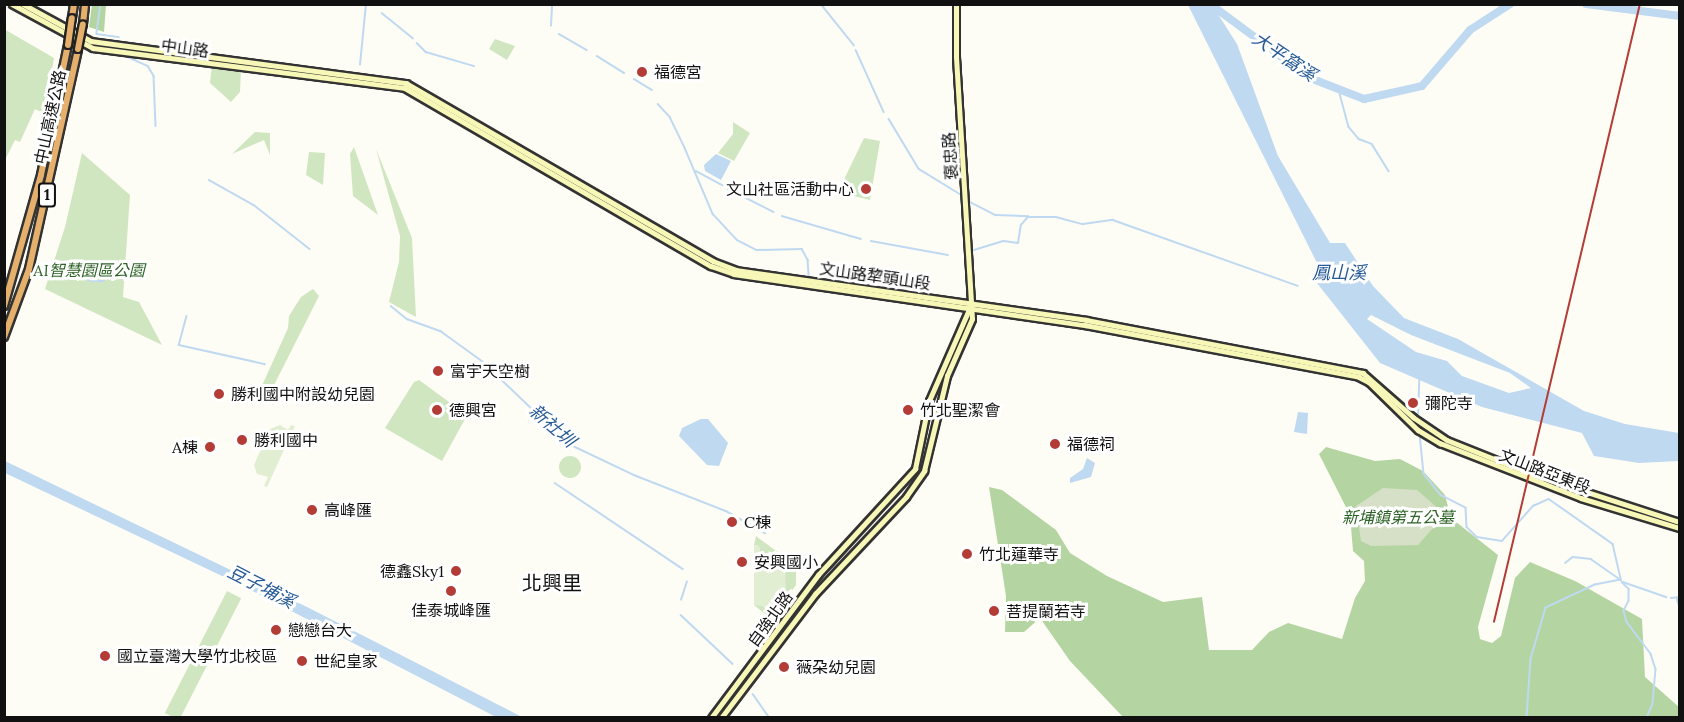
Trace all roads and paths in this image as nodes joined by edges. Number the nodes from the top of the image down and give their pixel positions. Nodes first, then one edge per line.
1 (12, 4) edge
2 (22, 4) edge
3 (74, 4) edge
4 (85, 4) edge
5 (956, 4) edge
6 (360, 76) joint
7 (364, 82) joint
8 (970, 304) junction
9 (4, 306) edge
10 (4, 338) edge
11 (1411, 419) junction
12 (918, 455) joint
13 (928, 456) joint
14 (1680, 522) edge
15 (1680, 528) edge
16 (711, 717) edge
17 (721, 717) edge

1 - 7 main road, 中山路
2 - 6 main road, 中山路
3 - 9 highway, 中山高速公路 / 1, bridge
4 - 10 highway, 中山高速公路 / 1, bridge
5 - 8 main road, 褒忠路
6 - 8 main road, 文山路犂頭山段
7 - 8 main road, 文山路犂頭山段
8 - 11 main road, 文山路犂頭山段
8 - 12 main road, 褒忠路
8 - 13 main road, 褒忠路
11 - 14 main road, 文山路亞東段
11 - 15 main road, 文山路亞東段
12 - 16 main road, 自強北路
13 - 17 main road, 自強北路

